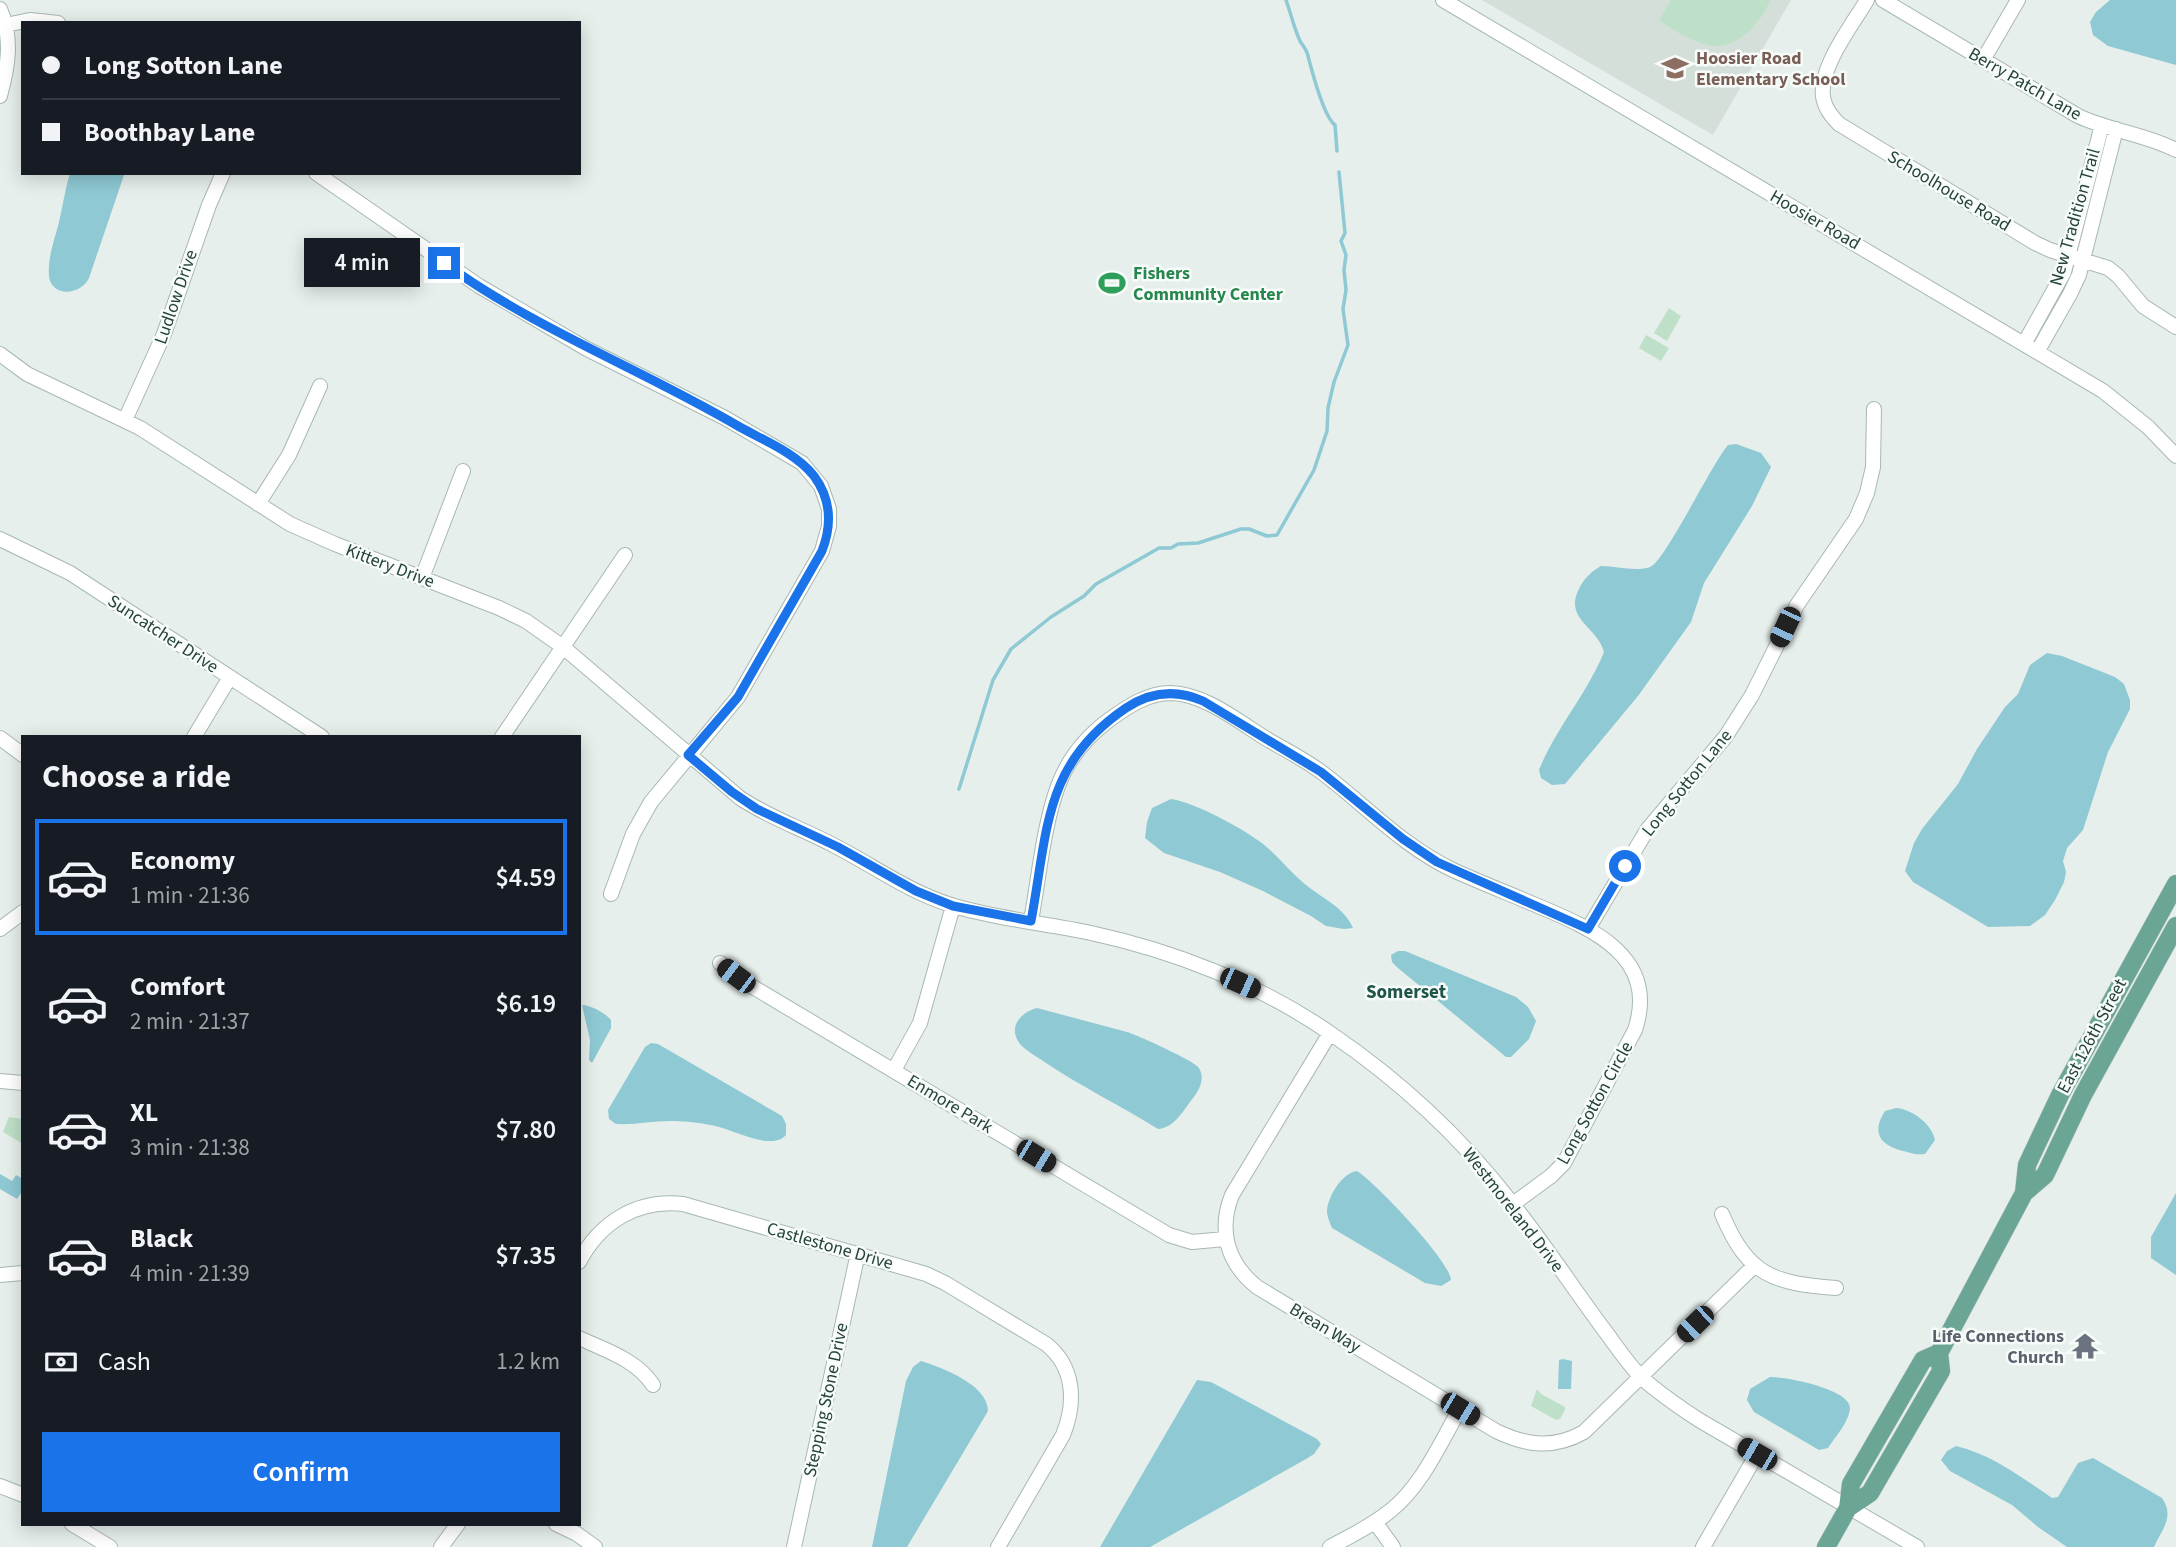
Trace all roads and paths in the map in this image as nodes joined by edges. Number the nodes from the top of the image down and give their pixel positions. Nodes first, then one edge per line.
1 (1443, 0) edge
2 (1867, 0) edge
3 (1883, 0) edge
4 (2018, 0) edge
5 (0, 9) edge
6 (28, 21) edge
7 (48, 21) edge
8 (21, 22) edge
9 (6, 25) junction
10 (1983, 60) junction
11 (0, 96) edge
12 (2109, 127) junction
13 (2176, 150) edge
14 (222, 175) edge
15 (319, 175) edge
16 (2075, 258) junction
17 (2176, 327) edge
18 (2024, 344) junction
19 (2037, 352) junction
20 (0, 354) edge
21 (320, 386) dead end
22 (1874, 409) dead end
23 (125, 419) junction
24 (2176, 456) edge
25 (463, 471) dead end
26 (258, 504) junction
27 (0, 539) edge
28 (625, 555) dead end
29 (422, 578) junction
30 (563, 647) junction
31 (230, 677) junction
32 (195, 735) edge
33 (319, 735) edge
34 (503, 735) edge
35 (0, 738) edge
36 (21, 754) edge
37 (688, 755) junction
38 (757, 809) joint
39 (2176, 884) edge
40 (611, 894) dead end
41 (953, 906) junction
42 (21, 913) edge
43 (1031, 921) junction
44 (2176, 926) edge
45 (0, 929) edge
46 (1588, 929) junction
47 (720, 963) dead end
48 (1330, 1032) junction
49 (894, 1070) junction
50 (0, 1081) edge
51 (21, 1083) edge
52 (2024, 1193) junction
53 (1513, 1204) junction
54 (1722, 1214) dead end
55 (1226, 1239) junction
56 (858, 1253) junction
57 (581, 1259) edge
58 (1754, 1266) junction
59 (21, 1273) edge
60 (0, 1275) edge
61 (1836, 1288) dead end
62 (581, 1339) edge
63 (1641, 1377) junction
64 (653, 1384) dead end
65 (1460, 1409) junction
66 (1757, 1454) junction
67 (0, 1486) edge
68 (21, 1494) edge
69 (1848, 1508) junction
70 (1375, 1522) junction
71 (75, 1526) edge
72 (457, 1526) edge
73 (560, 1526) edge
74 (110, 1547) edge
75 (442, 1547) edge
76 (595, 1547) edge
77 (794, 1547) edge
78 (998, 1547) edge
79 (1330, 1547) edge
80 (1393, 1547) edge
81 (1703, 1547) edge
82 (1826, 1547) edge
83 (1917, 1547) edge

1 - 18 street, Hoosier Road
2 - 16 street, Schoolhouse Road
3 - 10 street, Berry Patch Lane
4 - 10 street
5 - 9 street
6 - 7 street
8 - 9 street
9 - 11 street
10 - 12 street, Berry Patch Lane
12 - 13 street, Berry Patch Lane
12 - 16 street, New Tradition Trail
14 - 23 street, Ludlow Drive
15 - 37 street
16 - 17 street, Schoolhouse Road
16 - 18 street, New Tradition Trail
16 - 19 street, New Tradition Trail
18 - 19 street, Hoosier Road
19 - 24 street, Hoosier Road
20 - 23 street, Kittery Drive
21 - 26 street
22 - 46 street, Long Sotton Lane
23 - 26 street, Kittery Drive
25 - 29 street
26 - 29 street, Kittery Drive
27 - 31 street, Suncatcher Drive
28 - 30 street
29 - 30 street, Kittery Drive
30 - 34 street
30 - 37 street, Kittery Drive
31 - 32 street
31 - 33 street, Suncatcher Drive
35 - 36 street
37 - 38 street, Kittery Drive
37 - 40 street
38 - 41 street, Westmoreland Drive
39 - 52 main road, East 126th Street
41 - 43 street, Westmoreland Drive
41 - 49 street
42 - 45 street
43 - 46 street
43 - 48 street, Westmoreland Drive
44 - 52 main road, East 126th Street
46 - 53 street, Long Sotton Circle
47 - 49 street, Enmore Park
48 - 53 street, Westmoreland Drive
48 - 55 street, Brean Way
49 - 55 street, Enmore Park
50 - 51 street
52 - 69 main road, East 126th Street
53 - 63 street, Westmoreland Drive
54 - 58 street
55 - 65 street, Brean Way
56 - 57 street, Castlestone Drive
56 - 77 street, Stepping Stone Drive
56 - 78 street, Castlestone Drive
58 - 61 street
58 - 63 street, Brean Way
59 - 60 street
62 - 64 street
63 - 65 street, Brean Way
63 - 66 street, Westmoreland Drive
65 - 70 street
66 - 69 street, Westmoreland Drive
66 - 81 street
67 - 68 street
69 - 82 main road, East 126th Street
69 - 83 street, Westmoreland Drive
70 - 79 street
70 - 80 street
71 - 74 street
72 - 75 street
73 - 76 street

